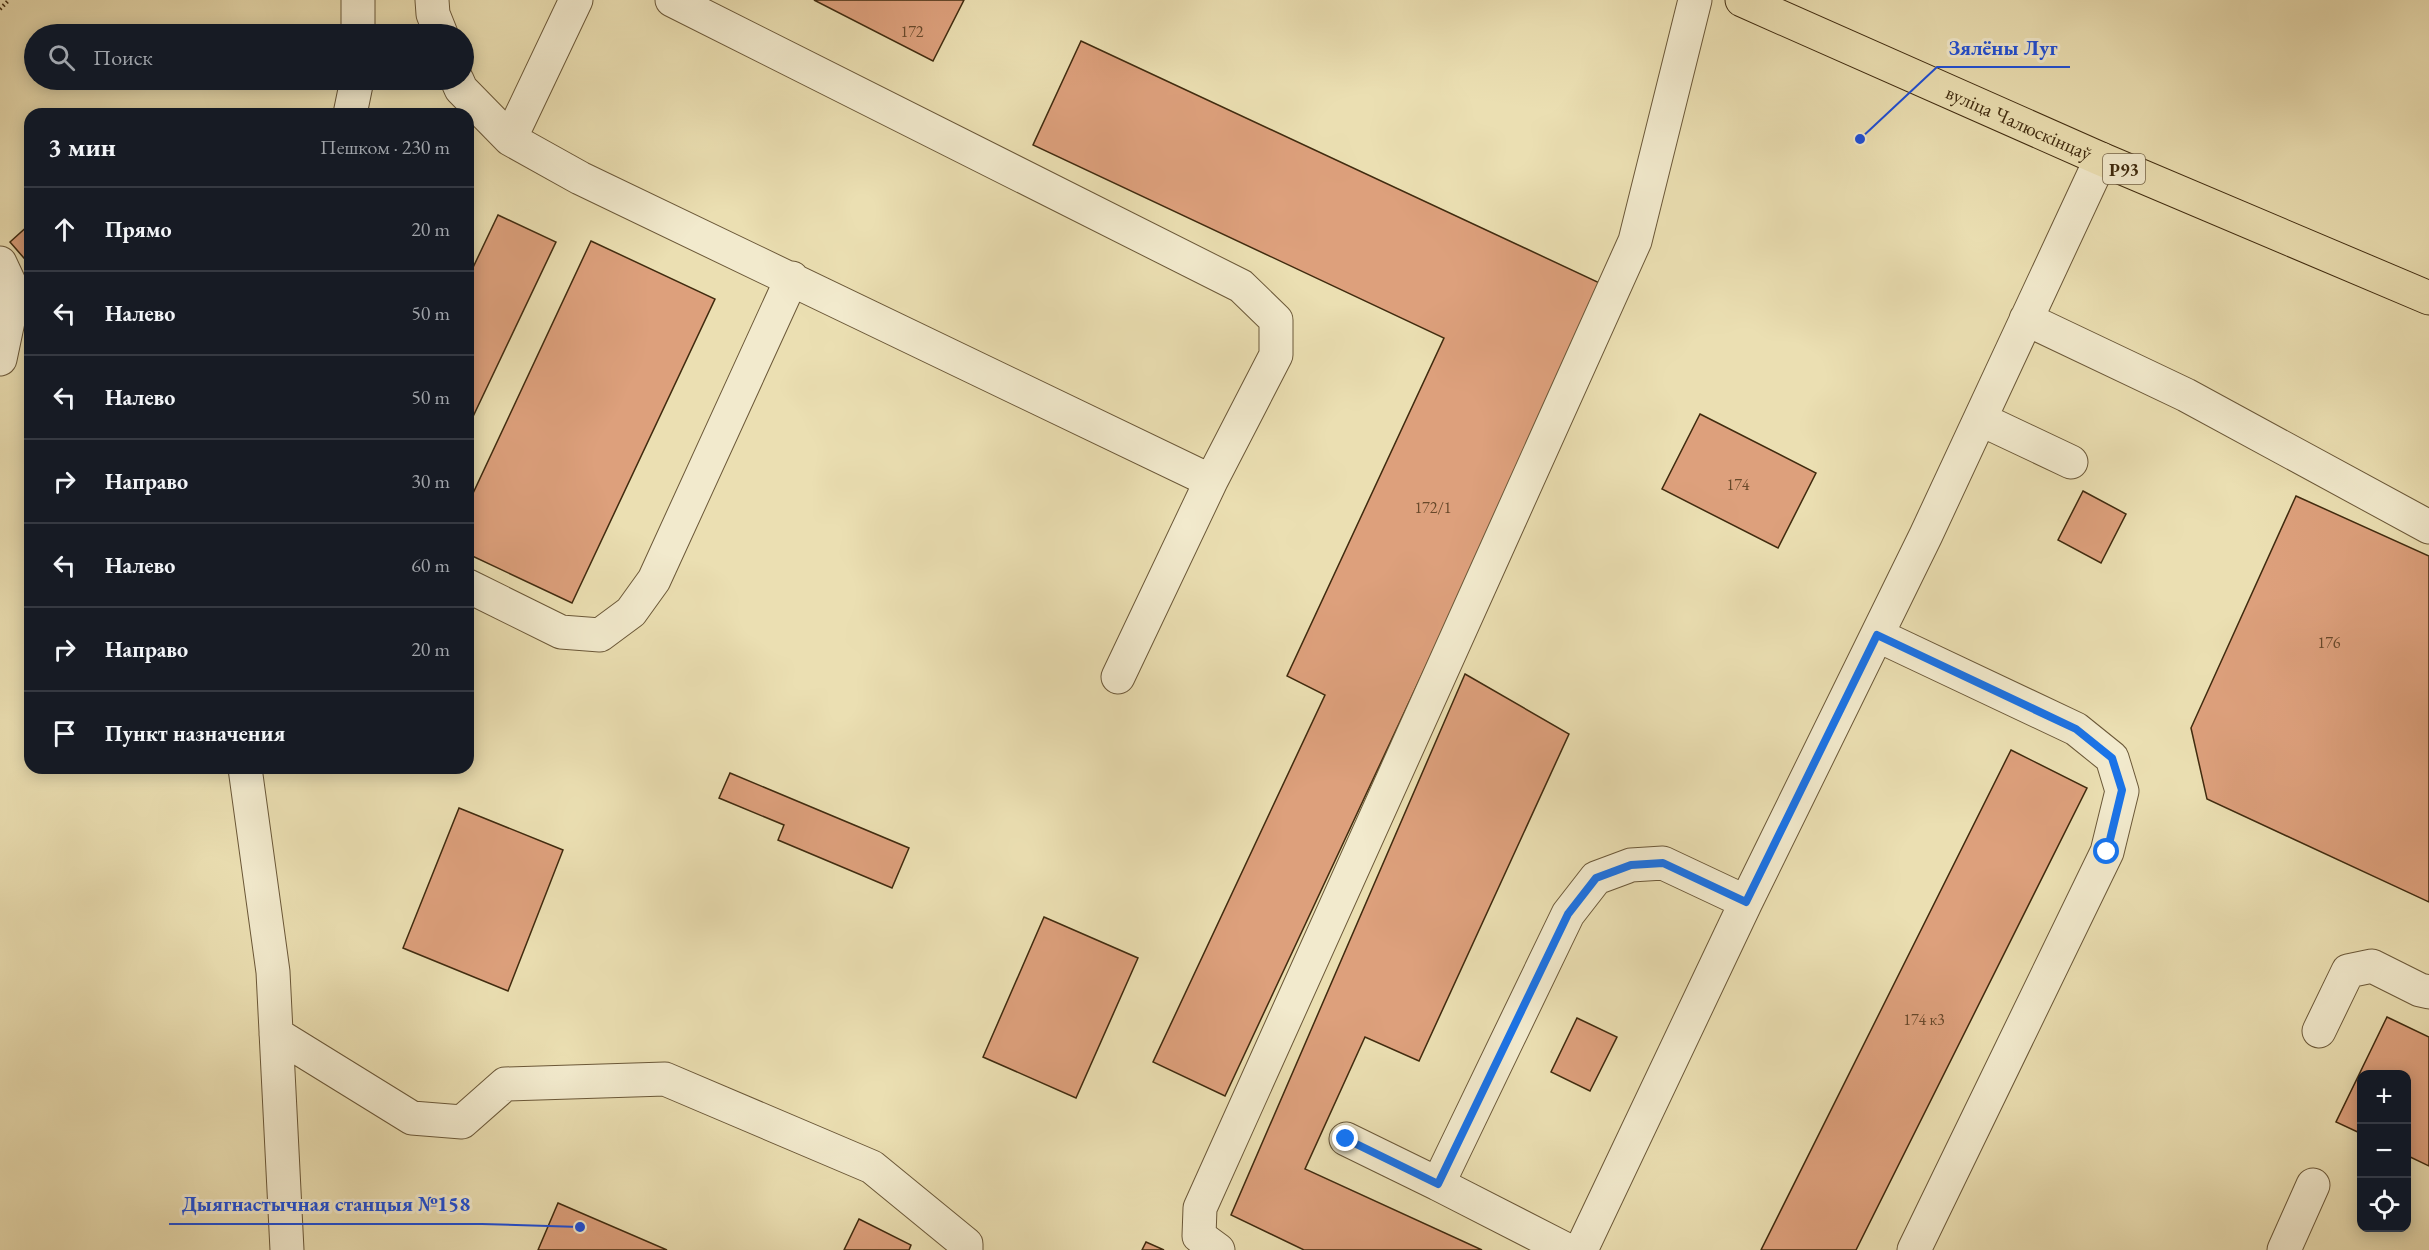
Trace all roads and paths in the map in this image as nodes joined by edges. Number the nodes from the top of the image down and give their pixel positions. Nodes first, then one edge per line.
1 (9, 0) edge
2 (358, 0) edge
3 (432, 0) edge
4 (576, 0) edge
5 (672, 0) edge
6 (1695, 0) edge
7 (1742, 0) edge
8 (0, 9) edge
9 (358, 24) edge
10 (437, 24) edge
11 (355, 90) edge
12 (462, 90) edge
13 (351, 108) edge
14 (510, 139) junction
15 (2101, 159) junction
16 (0, 263) edge
17 (792, 278) junction
18 (2429, 298) edge
19 (2026, 319) junction
20 (0, 359) edge
21 (1980, 419) junction
22 (2071, 462) dead end
23 (1211, 481) junction
24 (2429, 527) edge
25 (474, 589) edge
26 (1877, 635) junction
27 (1118, 677) dead end
28 (246, 774) edge
29 (1746, 902) junction
30 (2429, 992) edge
31 (2319, 1031) dead end
32 (276, 1034) junction
33 (1346, 1139) dead end
34 (1438, 1184) junction
35 (2313, 1185) dead end
36 (288, 1250) edge
37 (966, 1250) edge
38 (1218, 1250) edge
39 (1567, 1250) edge
40 (1581, 1250) edge
41 (1914, 1250) edge
42 (2284, 1250) edge

1 - 8 path
2 - 9 lane
3 - 10 lane
4 - 14 lane
5 - 23 lane
6 - 38 lane
7 - 15 main road, вуліца Чалюскінцаў / Р93
11 - 13 lane
12 - 14 lane
14 - 17 lane
15 - 18 main road, вуліца Чалюскінцаў / Р93
15 - 19 lane
16 - 20 lane
17 - 23 lane
17 - 25 lane
19 - 21 lane
19 - 24 lane
21 - 22 lane
21 - 26 lane
23 - 27 lane
26 - 29 lane
26 - 41 lane
28 - 32 lane
29 - 34 lane
29 - 40 lane
30 - 31 lane
32 - 36 lane
32 - 37 lane
33 - 34 lane
34 - 39 lane
35 - 42 lane

